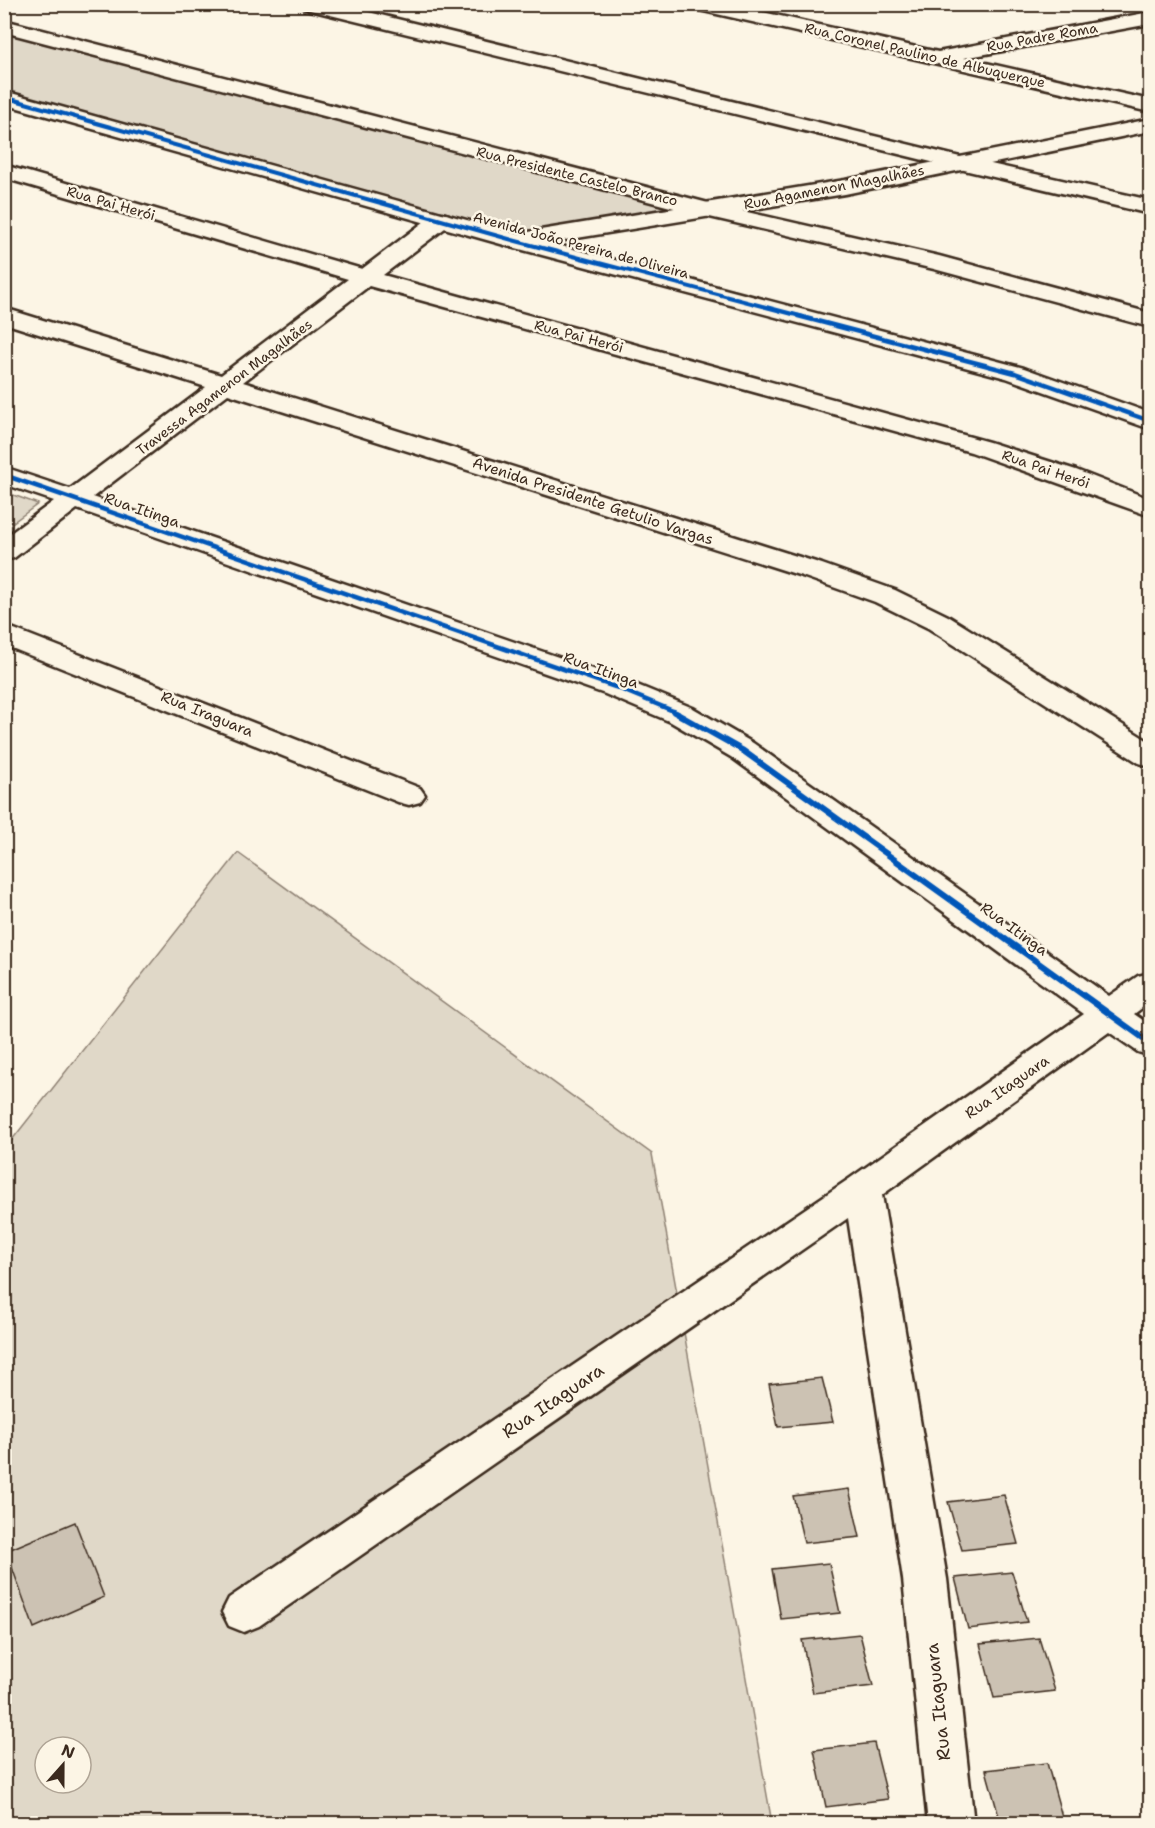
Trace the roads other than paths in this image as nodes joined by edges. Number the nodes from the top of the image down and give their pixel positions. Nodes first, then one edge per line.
1 (310, 4) edge
2 (701, 5) edge
3 (1150, 18) edge
4 (4, 26) edge
5 (933, 57) junction
6 (4, 97) edge
7 (1150, 106) edge
8 (1150, 125) edge
9 (960, 163) junction
10 (4, 171) edge
11 (1150, 207) edge
12 (709, 210) junction
13 (441, 220) junction
14 (516, 241) junction
15 (368, 278) junction
16 (4, 315) edge
17 (1150, 320) edge
18 (226, 385) junction
19 (1150, 421) edge
20 (4, 474) edge
21 (76, 499) junction
22 (1150, 508) edge
23 (4, 552) edge
24 (4, 634) edge
25 (1150, 756) edge
26 (409, 795) dead end
27 (1150, 985) edge
28 (1110, 1014) junction
29 (1150, 1043) edge
30 (862, 1189) junction
31 (244, 1612) dead end
32 (951, 1824) edge

1 - 9 street
2 - 5 street, Rua Coronel Paulino de Albuquerque
3 - 5 street, Rua Padre Roma
4 - 12 street, Rua Presidente Castelo Branco
5 - 7 street, Rua Coronel Paulino de Albuquerque
6 - 13 street, Avenida João Pereira de Oliveira
8 - 9 street, Rua Agamenon Magalhães
9 - 11 street
9 - 12 street, Rua Agamenon Magalhães
10 - 15 street, Rua Pai Herói
12 - 14 street, Rua Agamenon Magalhães
12 - 17 street, Rua Presidente Castelo Branco
13 - 14 street, Avenida João Pereira de Oliveira
13 - 15 street, Travessa Agamenon Magalhães
14 - 19 street, Avenida João Pereira de Oliveira
15 - 18 street, Travessa Agamenon Magalhães
15 - 22 street, Rua Pai Herói
16 - 18 street, Avenida Presidente Getulio Vargas
18 - 21 street, Travessa Agamenon Magalhães
18 - 25 street, Avenida Presidente Getulio Vargas
20 - 21 street, Rua Itinga
21 - 23 street, Travessa Agamenon Magalhães
21 - 28 street, Rua Itinga
24 - 26 street, Rua Iraguara
27 - 28 street, Rua Itaguara
28 - 29 street, Rua Itinga
28 - 30 street, Rua Itaguara
30 - 31 street, Rua Itaguara
30 - 32 street, Rua Itaguara

